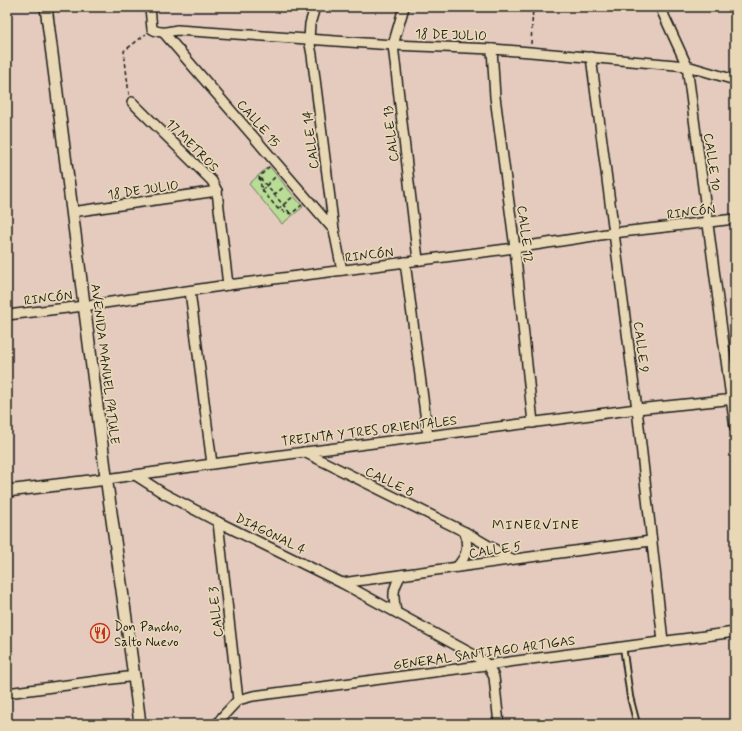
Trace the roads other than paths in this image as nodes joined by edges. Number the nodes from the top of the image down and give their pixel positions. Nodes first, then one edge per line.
1 (46, 7) edge
2 (150, 7) edge
3 (315, 7) edge
4 (404, 7) edge
5 (660, 7) edge
6 (164, 33) junction
7 (309, 39) junction
8 (393, 45) junction
9 (492, 49) junction
10 (591, 57) junction
11 (687, 66) junction
12 (735, 80) edge
13 (132, 102) road end
14 (217, 192) junction
15 (72, 212) junction
16 (735, 219) edge
17 (708, 222) junction
18 (334, 230) junction
19 (614, 233) junction
20 (515, 248) junction
21 (418, 260) junction
22 (405, 262) junction
23 (342, 270) junction
24 (228, 285) junction
25 (190, 291) junction
26 (84, 306) junction
27 (7, 315) edge
28 (733, 399) edge
29 (636, 409) junction
30 (533, 423) junction
31 (735, 428) edge
32 (428, 436) junction
33 (304, 452) junction
34 (212, 464) junction
35 (135, 475) junction
36 (107, 479) junction
37 (7, 491) edge
38 (218, 522) junction
39 (465, 532) junction
40 (651, 541) junction
41 (511, 559) junction
42 (457, 567) junction
43 (401, 575) junction
44 (342, 583) junction
45 (396, 612) junction
46 (735, 632) edge
47 (663, 641) junction
48 (623, 646) junction
49 (488, 665) junction
50 (134, 676) junction
51 (7, 693) edge
52 (238, 700) junction
53 (140, 724) edge
54 (216, 724) edge
55 (499, 724) edge
56 (637, 724) edge

1 - 15 street, AVENIDA MANUEL PATULE
2 - 6 street
3 - 7 street, CALLE 14
4 - 8 street, CALLE 13
5 - 11 street, CALLE 10
6 - 7 street, 18 DE JULIO
6 - 18 street, CALLE 15
7 - 8 street, 18 DE JULIO
7 - 18 street, CALLE 14
8 - 9 street, 18 DE JULIO
8 - 21 street, CALLE 13
9 - 10 street, 18 DE JULIO
9 - 20 street, CALLE 12
10 - 11 street, 18 DE JULIO
10 - 19 street, CALLE 9
11 - 12 street, 18 DE JULIO
11 - 17 street, CALLE 10
13 - 14 street, 17 METROS
14 - 15 street, 18 DE JULIO
14 - 24 street, 17 METROS
15 - 26 street, AVENIDA MANUEL PATULE
16 - 17 street, RINCÓN
17 - 19 street, RINCÓN
17 - 28 street, CALLE 10
18 - 23 street, CALLE 14
19 - 20 street, RINCÓN
19 - 29 street, CALLE 9
20 - 21 street, RINCÓN
20 - 30 street, CALLE 12
21 - 22 street, RINCÓN
22 - 23 street, RINCÓN
22 - 32 street
23 - 24 street, RINCÓN
24 - 25 street, RINCÓN
25 - 26 street, RINCÓN
25 - 34 street
26 - 27 street, RINCÓN
26 - 36 street, AVENIDA MANUEL PATULE
28 - 29 street, TREINTA Y TRES ORIENTALES
28 - 31 street, CALLE 10
29 - 30 street, TREINTA Y TRES ORIENTALES
29 - 40 street, CALLE 9
30 - 32 street, TREINTA Y TRES ORIENTALES
32 - 33 street, TREINTA Y TRES ORIENTALES
33 - 34 street, TREINTA Y TRES ORIENTALES
33 - 39 street, CALLE 8
34 - 35 street, TREINTA Y TRES ORIENTALES
35 - 36 street, TREINTA Y TRES ORIENTALES
35 - 38 street, DIAGONAL 4
36 - 37 street, TREINTA Y TRES ORIENTALES
36 - 50 street, AVENIDA MANUEL PATULE
38 - 44 street, DIAGONAL 4
38 - 52 street, CALLE 3
39 - 41 street, CALLE 8
39 - 42 street
40 - 41 street, CALLE 5
40 - 47 street, CALLE 9
41 - 42 street, CALLE 5
42 - 43 street, CALLE 5
43 - 44 street, CALLE 5
43 - 45 street
44 - 45 street, DIAGONAL 4
45 - 49 street, DIAGONAL 4
46 - 47 street, GENERAL SANTIAGO ARTIGAS
47 - 48 street, GENERAL SANTIAGO ARTIGAS
48 - 49 street, GENERAL SANTIAGO ARTIGAS
48 - 56 lane
49 - 52 street, GENERAL SANTIAGO ARTIGAS
49 - 55 street
50 - 51 street
50 - 53 street, AVENIDA MANUEL PATULE
52 - 54 street

